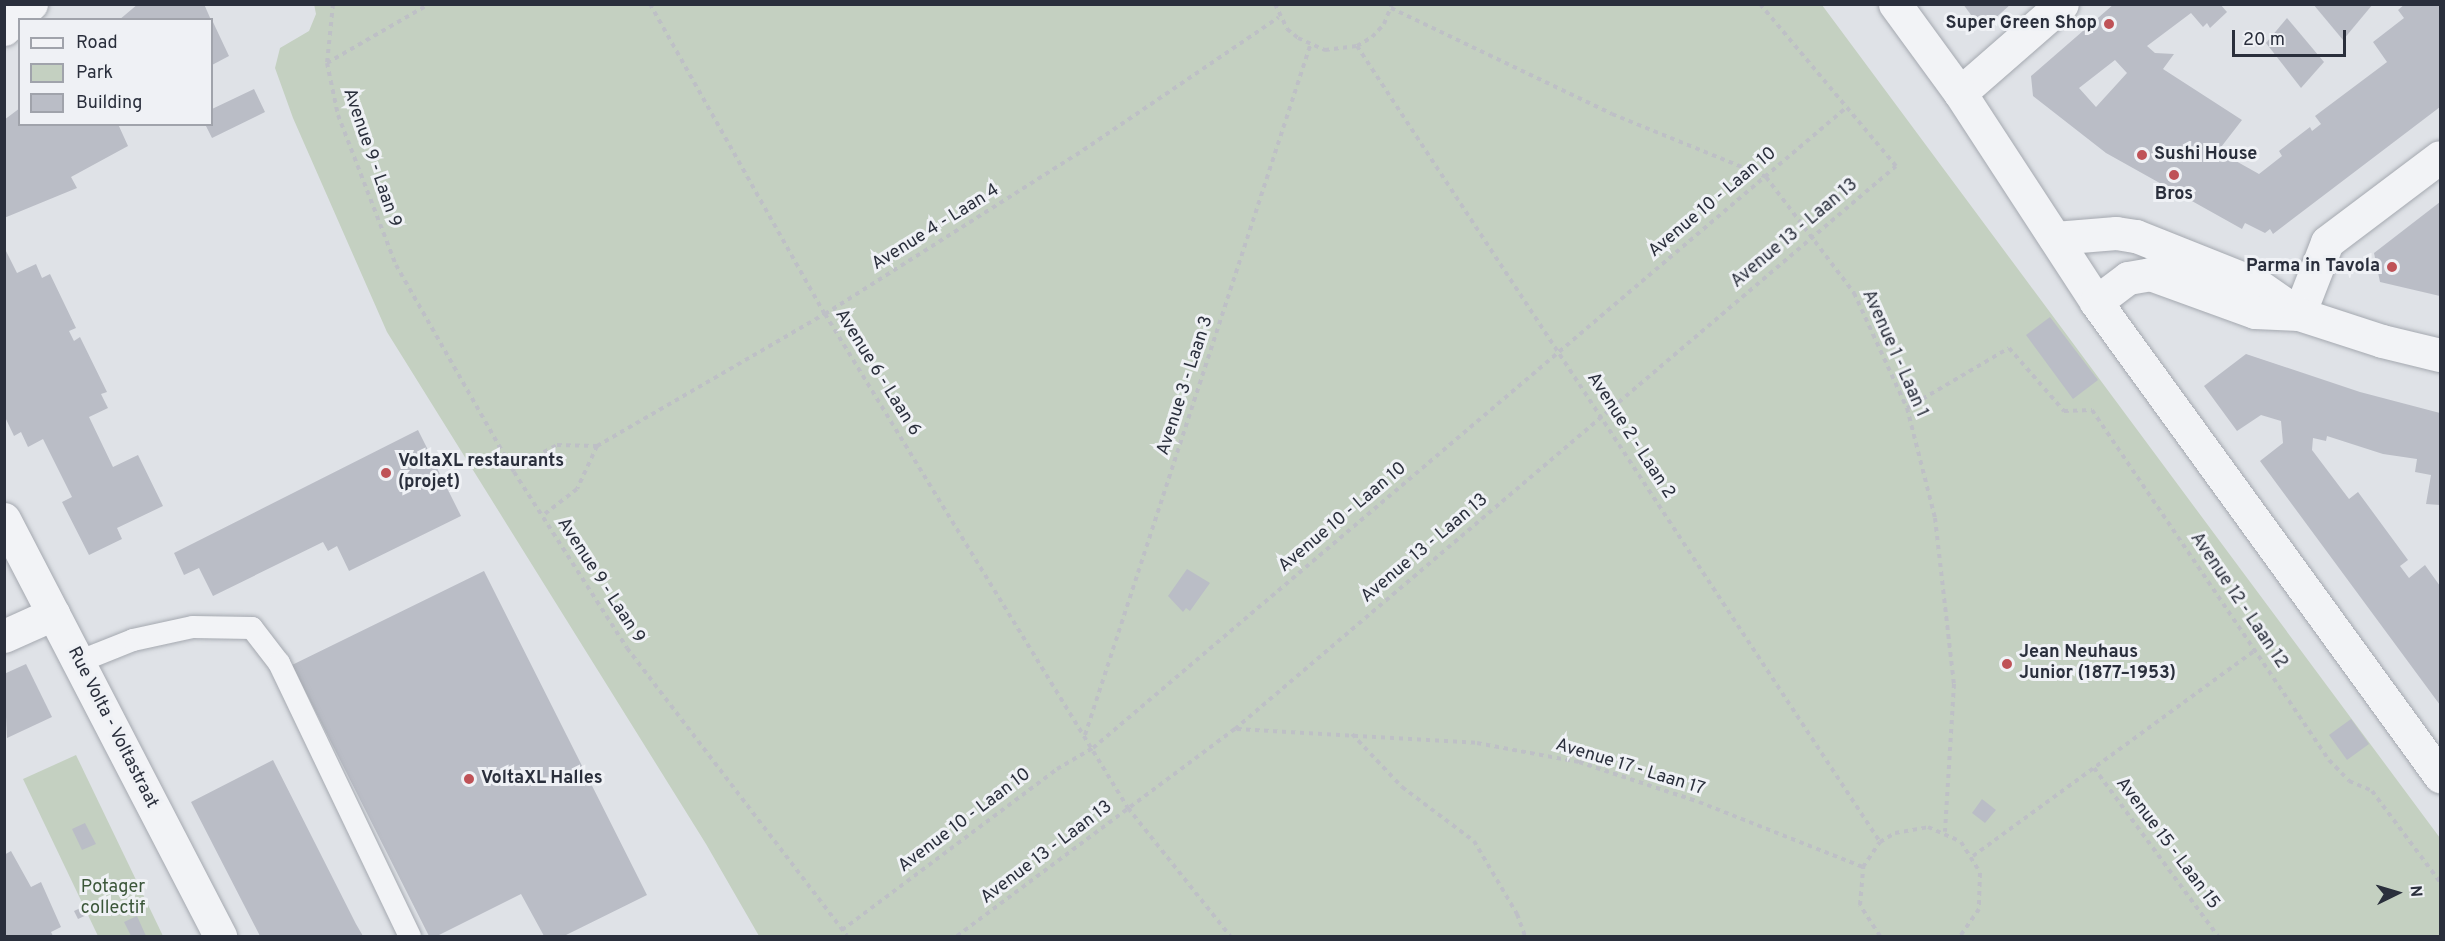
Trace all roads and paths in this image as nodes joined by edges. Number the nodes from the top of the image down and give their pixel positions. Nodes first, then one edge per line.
1 (31, 4) edge
2 (333, 4) edge
3 (429, 4) edge
4 (650, 4) edge
5 (1275, 4) edge
6 (1760, 4) edge
7 (1895, 4) edge
8 (2062, 4) edge
9 (1392, 6) edge
10 (1279, 17) junction
11 (4, 29) edge
12 (1310, 46) junction
13 (1357, 46) junction
14 (327, 63) junction
15 (1960, 93) junction
16 (1847, 107) junction
17 (2440, 157) edge
18 (1766, 177) junction
19 (1811, 238) junction
20 (2055, 238) junction
21 (2096, 302) junction
22 (825, 314) junction
23 (2299, 314) junction
24 (1558, 352) junction
25 (2440, 355) edge
26 (1907, 408) junction
27 (1601, 417) junction
28 (597, 446) junction
29 (512, 469) junction
30 (542, 516) junction
31 (4, 519) edge
32 (53, 614) junction
33 (4, 636) edge
34 (2255, 650) junction
35 (78, 662) junction
36 (1235, 729) junction
37 (1352, 734) junction
38 (1085, 735) junction
39 (1093, 748) junction
40 (2094, 768) junction
41 (2440, 776) edge
42 (1128, 808) junction
43 (1945, 832) junction
44 (1880, 842) junction
45 (1973, 856) junction
46 (1863, 867) junction
47 (2440, 882) edge
48 (842, 930) junction
49 (220, 936) edge
50 (410, 936) edge
51 (847, 936) edge
52 (957, 936) edge
53 (1230, 936) edge
54 (1525, 936) edge
55 (1880, 936) edge
56 (1960, 936) edge
57 (2218, 936) edge

1 - 11 street
2 - 14 path, Avenue 9 - Laan 9
3 - 14 path
4 - 22 path, Avenue 6 - Laan 6
5 - 10 path
6 - 16 path
7 - 15 street
8 - 15 street
9 - 13 path
9 - 18 path
10 - 12 path
10 - 22 path, Avenue 4 - Laan 4
12 - 13 path
12 - 38 path, Avenue 3 - Laan 3
13 - 24 path, Avenue 2 - Laan 2
14 - 29 path, Avenue 9 - Laan 9
15 - 20 street
16 - 18 path, Avenue 10 - Laan 10
16 - 19 path, Avenue 13 - Laan 13
17 - 23 street
18 - 19 path, Avenue 1 - Laan 1
18 - 24 path, Avenue 10 - Laan 10
19 - 26 path, Avenue 1 - Laan 1
19 - 27 path, Avenue 13 - Laan 13
20 - 21 street
20 - 23 street
21 - 23 street
21 - 41 street
22 - 28 path, Avenue 4 - Laan 4
22 - 38 path, Avenue 6 - Laan 6
23 - 25 street
24 - 27 path, Avenue 2 - Laan 2
24 - 39 path, Avenue 10 - Laan 10
26 - 34 path, Avenue 12 - Laan 12
26 - 43 path, Avenue 1 - Laan 1
27 - 36 path, Avenue 13 - Laan 13
27 - 44 path, Avenue 2 - Laan 2
28 - 29 path
28 - 30 path
29 - 30 path, Avenue 9 - Laan 9
30 - 48 path, Avenue 9 - Laan 9
31 - 32 street, Rue Volta - Voltastraat
32 - 33 street
32 - 35 street, Rue Volta - Voltastraat
34 - 40 path
34 - 47 path, Avenue 12 - Laan 12
35 - 49 street, Rue Volta - Voltastraat
35 - 50 lane
36 - 37 path, Avenue 17 - Laan 17
36 - 42 path, Avenue 13 - Laan 13
37 - 46 path, Avenue 17 - Laan 17
37 - 54 path
38 - 39 path, Avenue 6 - Laan 6
39 - 42 path, Avenue 6 - Laan 6
39 - 48 path, Avenue 10 - Laan 10
40 - 45 path
40 - 57 path, Avenue 15 - Laan 15
42 - 52 path, Avenue 13 - Laan 13
42 - 53 path, Avenue 6 - Laan 6
43 - 44 path
43 - 45 path
44 - 46 path
45 - 56 path
46 - 55 path
48 - 51 path, Avenue 9 - Laan 9

